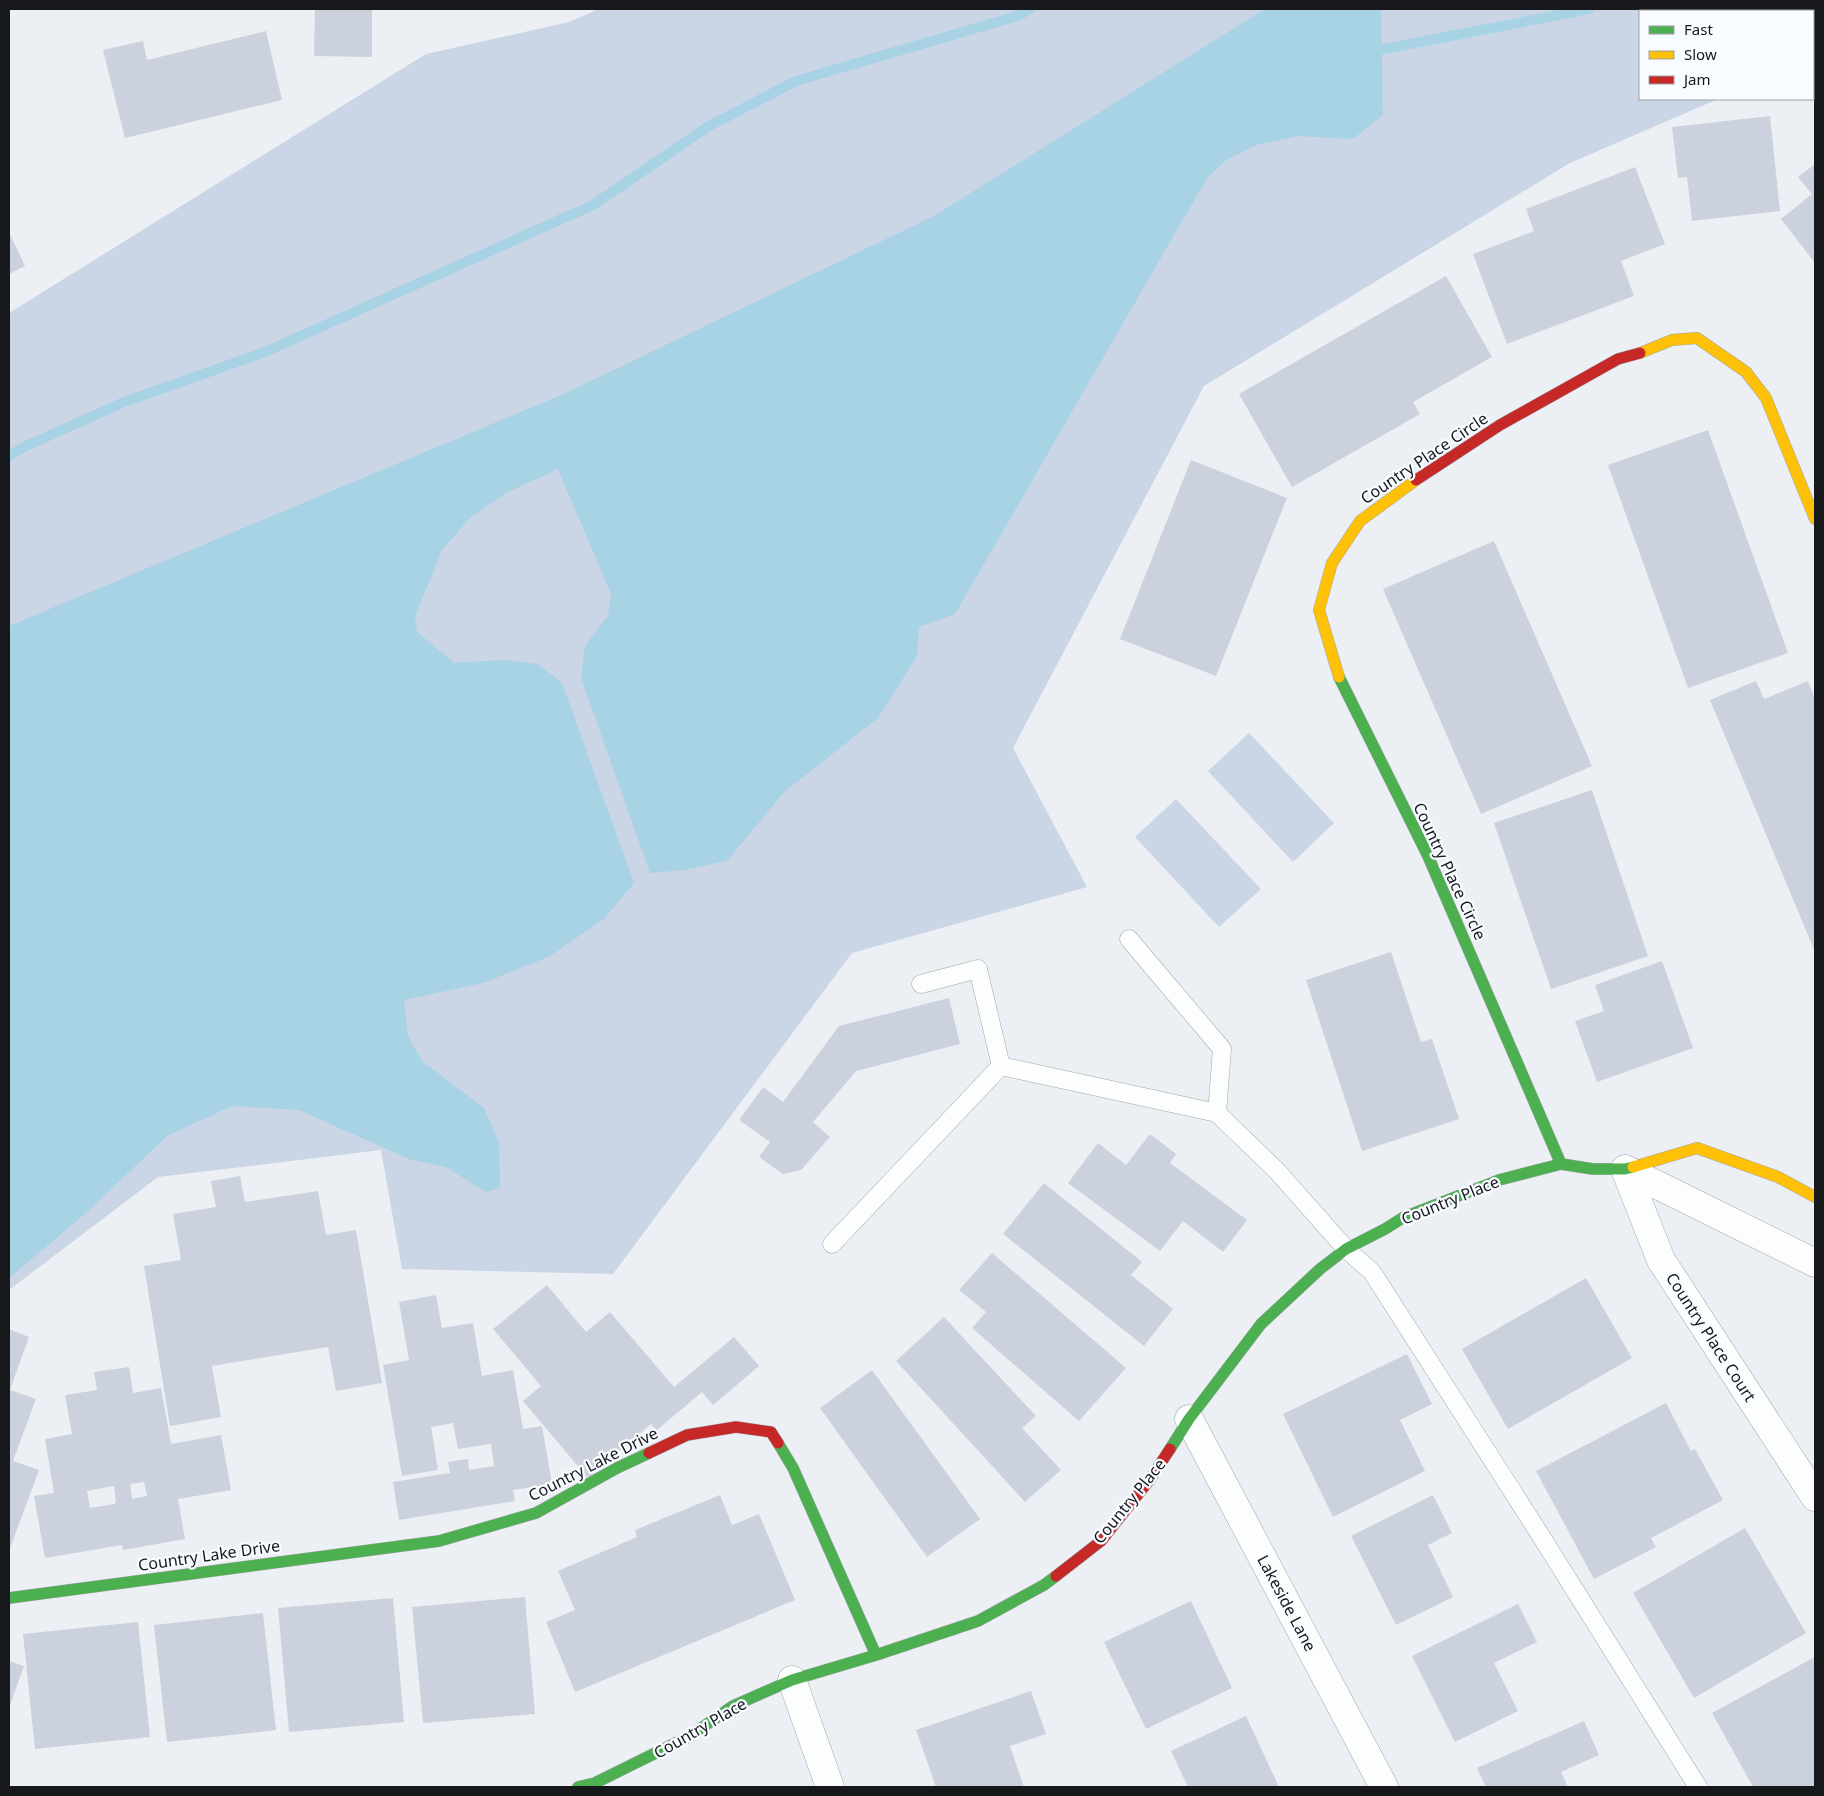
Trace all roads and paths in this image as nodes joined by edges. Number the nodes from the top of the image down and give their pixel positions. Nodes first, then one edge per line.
1 (1815, 519) edge
2 (1129, 939) dead end
3 (921, 984) dead end
4 (1001, 1066) junction
5 (1217, 1112) junction
6 (1561, 1164) junction
7 (1625, 1169) junction
8 (1815, 1197) edge
9 (832, 1244) dead end
10 (1346, 1249) junction
11 (1815, 1263) edge
12 (1189, 1418) junction
13 (1815, 1497) edge
14 (9, 1598) edge
15 (876, 1655) junction
16 (792, 1680) junction
17 (578, 1787) edge
18 (830, 1787) edge
19 (1384, 1787) edge
20 (1698, 1787) edge

1 - 6 street, Country Place Circle
2 - 5 lane
3 - 4 lane
4 - 5 lane
4 - 9 lane
5 - 10 lane
6 - 7 street, Country Place
6 - 10 street, Country Place
7 - 8 street, Country Place
7 - 11 street, Country Place
7 - 13 street, Country Place Court
10 - 12 street, Country Place
10 - 20 lane
12 - 15 street, Country Place
12 - 19 street, Lakeside Lane
14 - 15 street, Country Lake Drive
15 - 16 street, Country Place
16 - 17 street, Country Place
16 - 18 street

